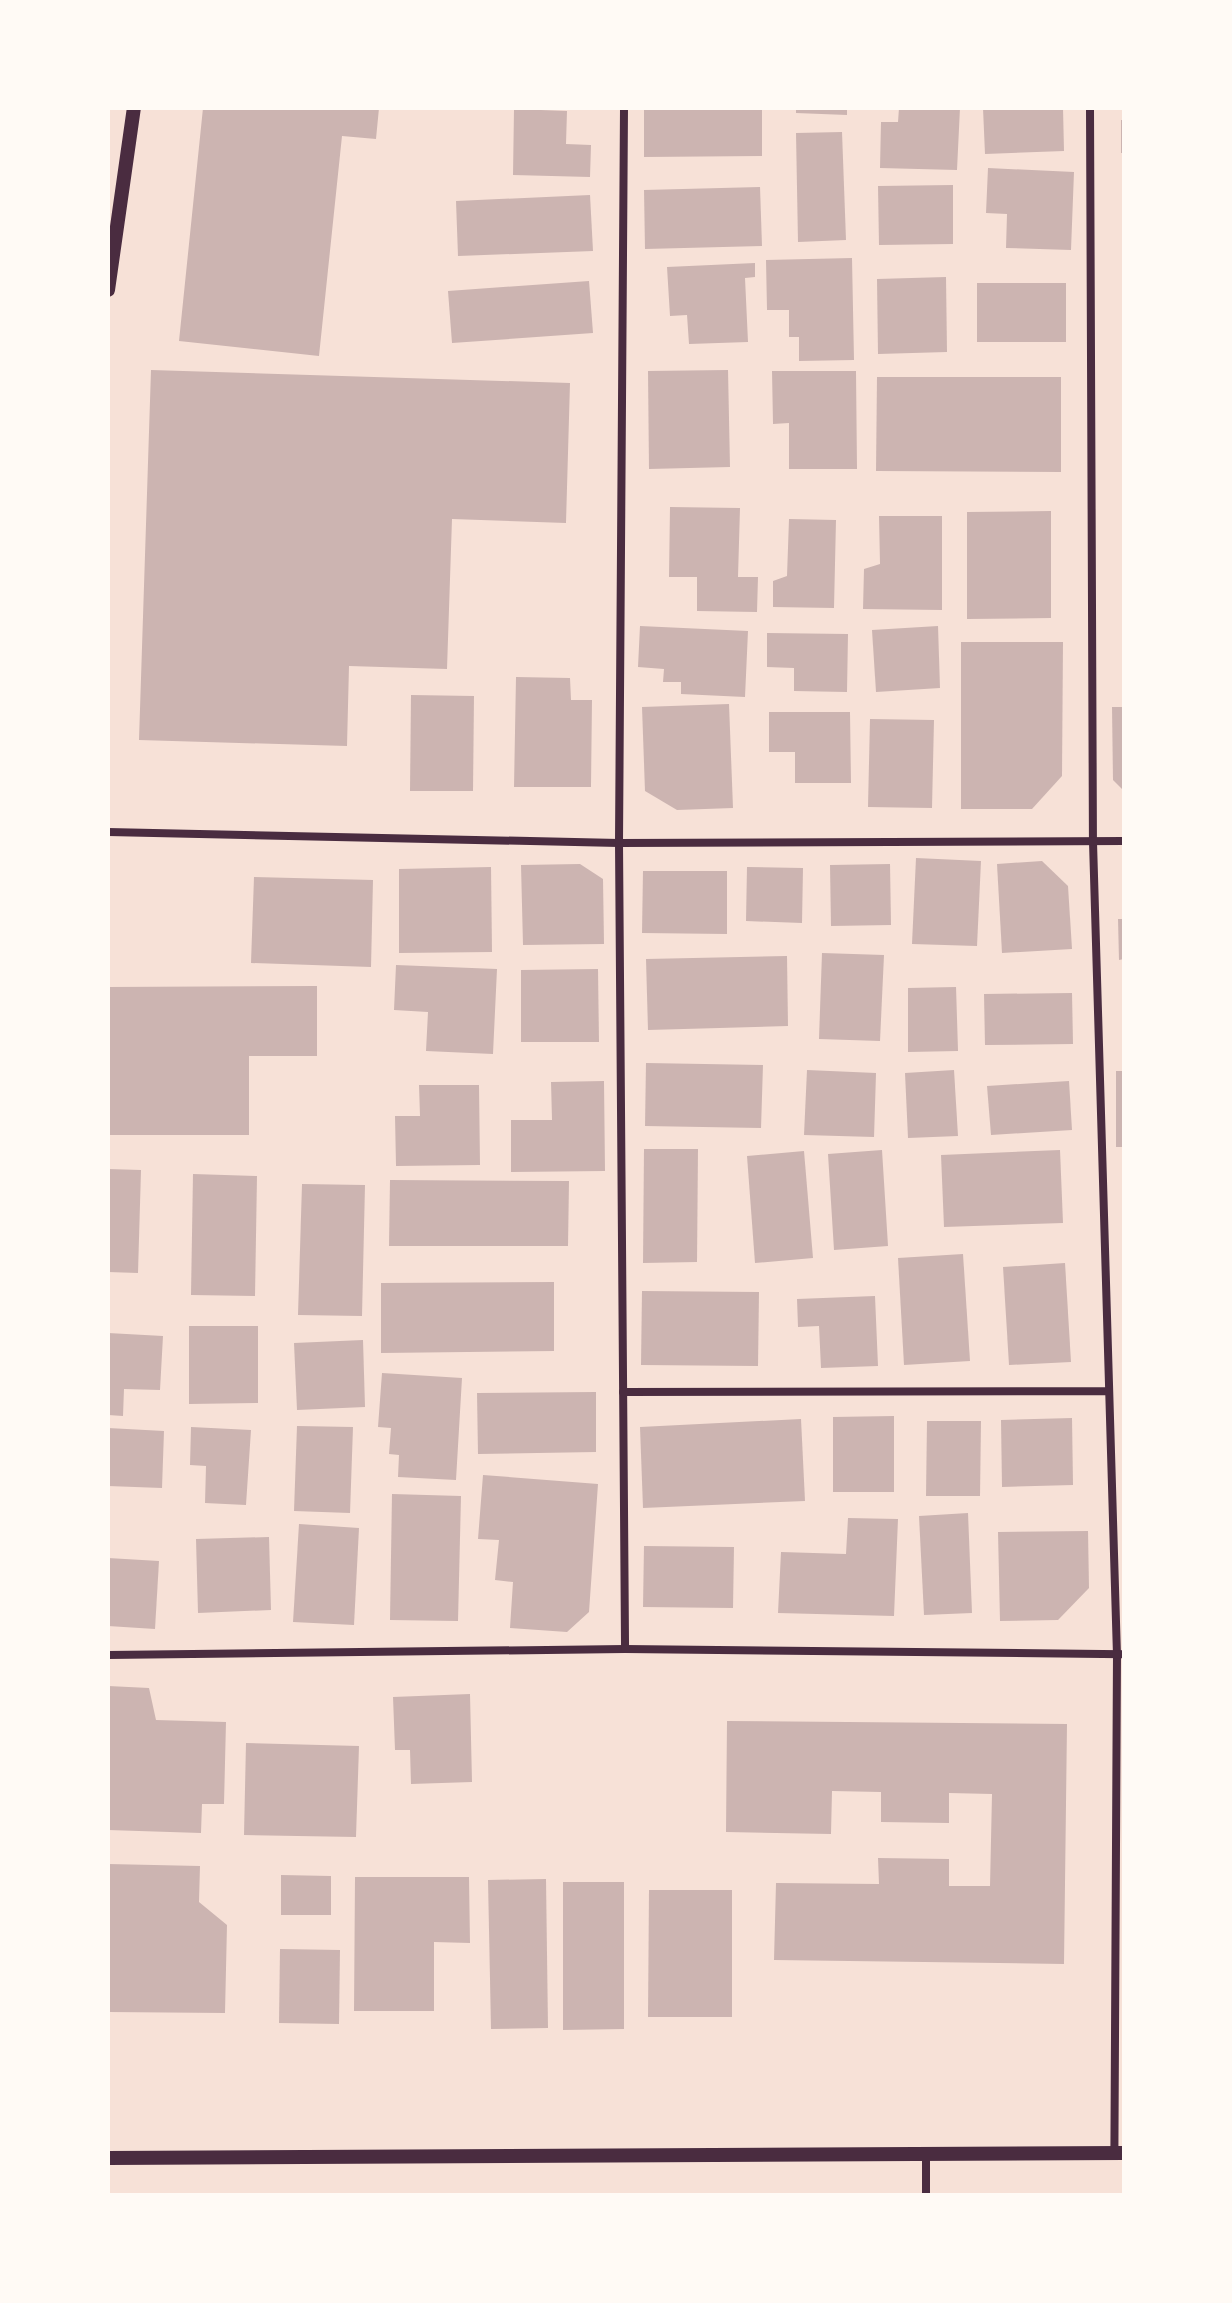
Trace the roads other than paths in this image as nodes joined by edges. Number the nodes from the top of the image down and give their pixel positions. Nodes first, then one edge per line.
1 (134, 108) edge
2 (624, 108) edge
3 (1090, 108) edge
4 (108, 290) edge
5 (108, 832) edge
6 (1124, 841) edge
7 (1093, 842) junction
8 (619, 843) junction
9 (1107, 1391) junction
10 (623, 1392) junction
11 (625, 1649) junction
12 (1121, 1654) edge
13 (108, 1655) edge
14 (926, 2152) junction
15 (1119, 2153) edge
16 (108, 2158) edge
17 (926, 2195) edge

1 - 4 street
2 - 8 street
3 - 7 street
5 - 8 street
6 - 7 street
7 - 8 street
7 - 9 street
8 - 10 street
9 - 10 street
9 - 12 street
10 - 11 street
11 - 12 street
11 - 13 street
12 - 15 street
14 - 15 street
14 - 16 street
14 - 17 street

